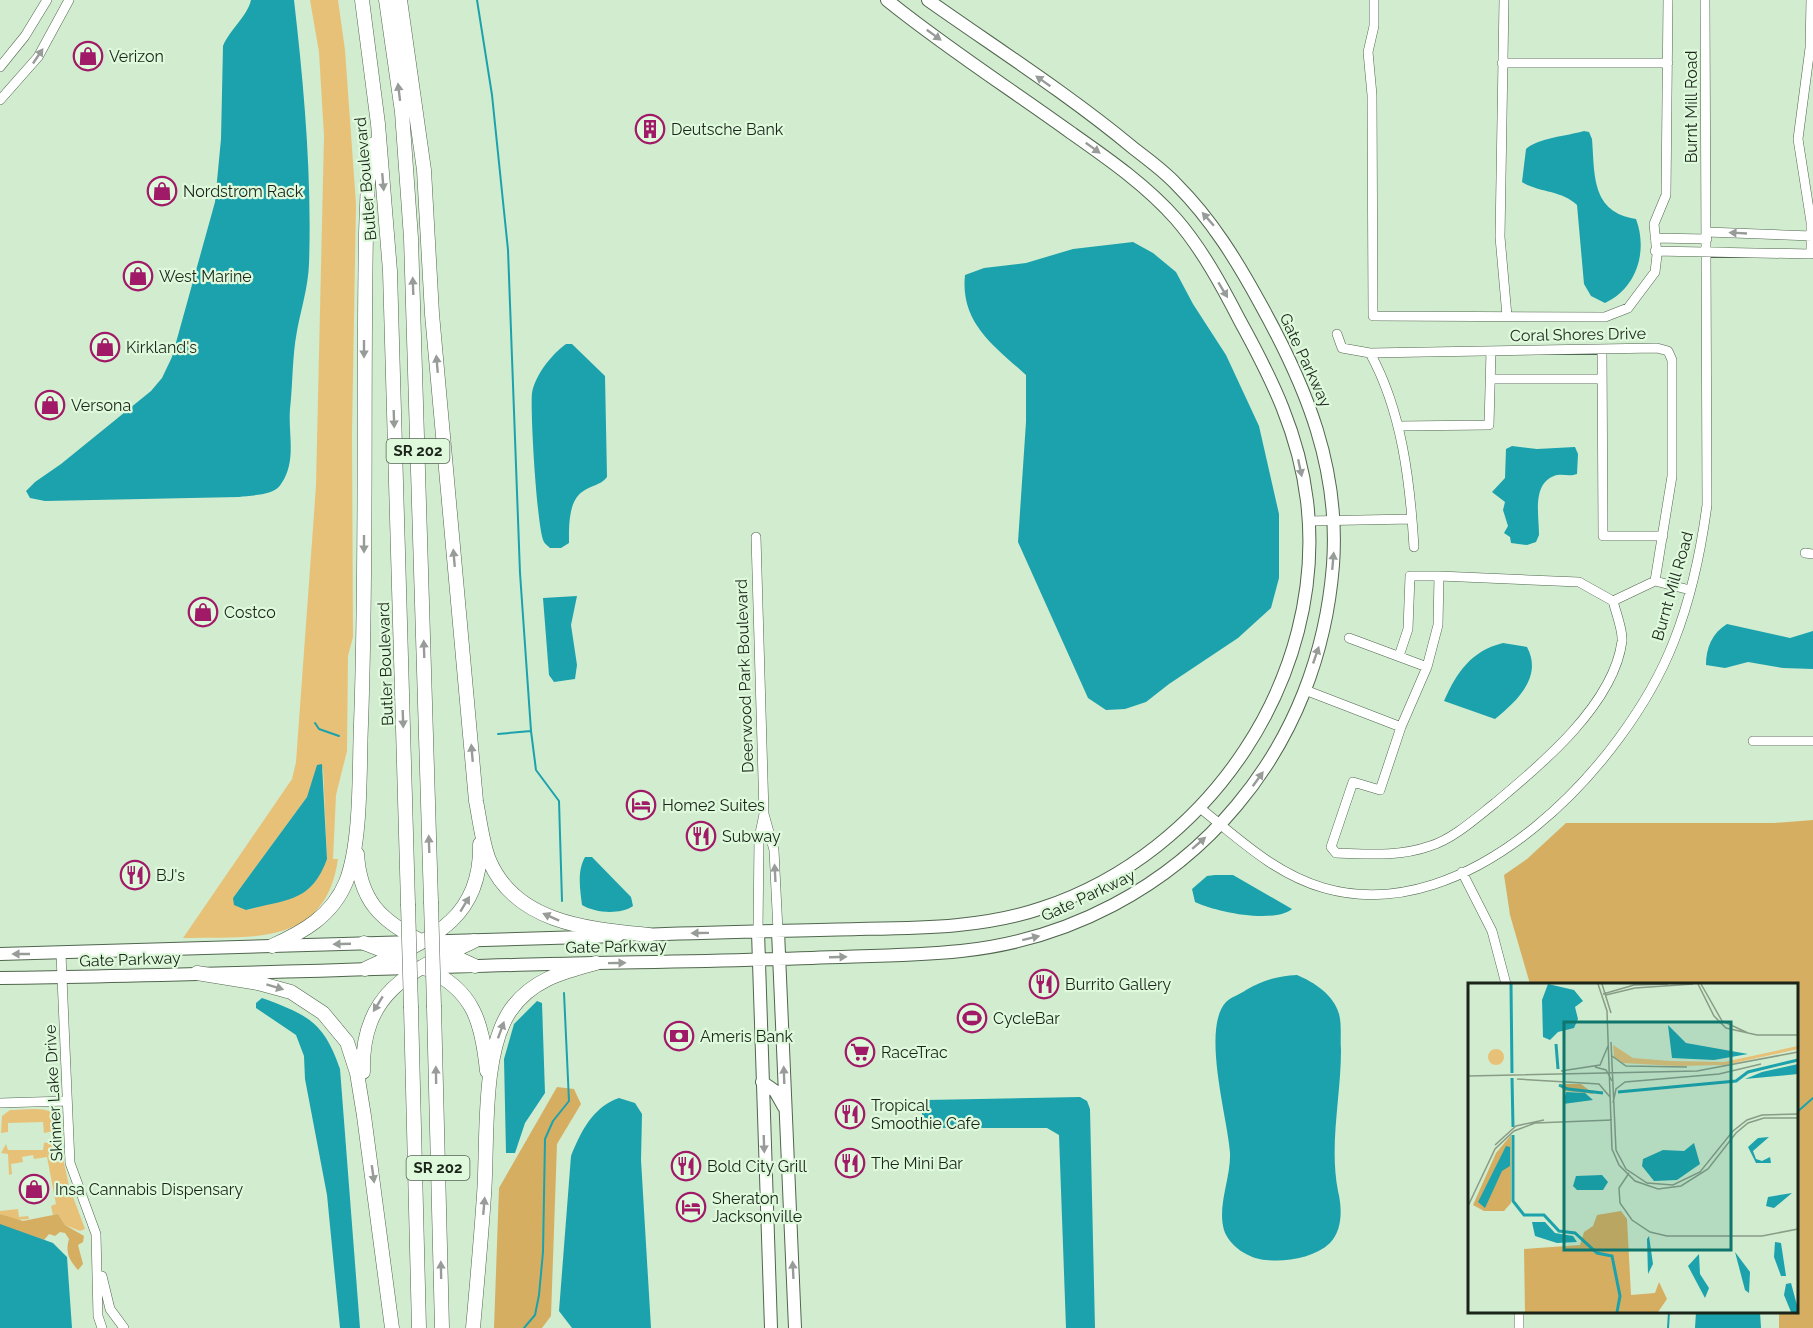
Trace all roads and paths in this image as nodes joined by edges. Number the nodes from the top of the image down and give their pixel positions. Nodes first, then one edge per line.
1 (47, 0) edge
2 (69, 0) edge
3 (362, 0) edge
4 (386, 0) edge
5 (400, 0) edge
6 (887, 0) edge
7 (928, 0) edge
8 (1374, 0) edge
9 (1504, 0) edge
10 (1668, 0) edge
11 (1705, 0) edge
12 (1811, 0) edge
13 (1811, 48) edge
14 (1502, 63) junction
15 (1668, 63) junction
16 (0, 67) edge
17 (0, 100) edge
18 (378, 124) junction
19 (1810, 186) edge
20 (1758, 234) junction
21 (1785, 235) junction
22 (1707, 236) junction
23 (1812, 236) edge
24 (1655, 238) junction
25 (1655, 251) junction
26 (1707, 252) junction
27 (1758, 252) junction
28 (1785, 253) junction
29 (1812, 256) edge
30 (1507, 316) junction
31 (1338, 334) dead end
32 (1602, 349) junction
33 (1491, 351) junction
34 (1370, 353) junction
35 (1492, 379) junction
36 (1602, 379) junction
37 (1398, 426) junction
38 (1412, 519) junction
39 (1308, 521) junction
40 (1333, 521) junction
41 (1663, 536) junction
42 (756, 537) dead end
43 (1414, 547) dead end
44 (1439, 576) junction
45 (1655, 581) junction
46 (1690, 590) junction
47 (1613, 601) junction
48 (1349, 638) dead end
49 (1399, 656) junction
50 (1427, 667) junction
51 (1305, 690) junction
52 (1401, 727) junction
53 (1753, 741) dead end
54 (1813, 741) edge
55 (476, 801) junction
56 (1200, 808) junction
57 (764, 814) junction
58 (1221, 825) junction
59 (356, 831) junction
60 (1462, 872) junction
61 (778, 931) junction
62 (758, 932) junction
63 (649, 935) junction
64 (474, 941) junction
65 (422, 942) junction
66 (364, 944) junction
67 (272, 946) junction
68 (447, 953) junction
69 (0, 954) edge
70 (62, 954) junction
71 (395, 955) junction
72 (758, 959) junction
73 (779, 959) junction
74 (596, 963) junction
75 (475, 966) junction
76 (422, 967) junction
77 (365, 969) junction
78 (197, 973) junction
79 (63, 977) junction
80 (0, 978) edge
81 (1506, 983) edge
82 (762, 1082) junction
83 (489, 1088) junction
84 (67, 1101) junction
85 (0, 1103) edge
86 (786, 1111) junction
87 (364, 1116) junction
88 (99, 1262) junction
89 (102, 1328) edge
90 (124, 1328) edge
91 (392, 1328) edge
92 (419, 1328) edge
93 (442, 1328) edge
94 (472, 1328) edge
95 (771, 1328) edge
96 (795, 1328) edge

1 - 16 street
17 -> 2 street
3 - 18 highway, Butler Boulevard / SR 202
93 -> 4 highway, SR 202, bridge
55 -> 5 highway
6 -> 39 main road, Gate Parkway
40 -> 7 main road, Gate Parkway
8 - 30 street
9 - 14 street
10 - 15 street
11 - 22 street, Burnt Mill Road
12 - 13 street
13 - 19 street
14 - 15 street
14 - 30 street
15 - 24 street
18 -> 59 highway
18 -> 92 highway, Butler Boulevard / SR 202, bridge
19 - 23 street
20 - 21 street
20 -> 22 street
20 - 27 street
21 - 23 street
21 - 28 street
22 - 24 street
22 - 26 street, Burnt Mill Road
23 - 29 street
24 - 25 street
25 - 26 street
25 - 30 street
26 - 27 street
26 - 46 street, Burnt Mill Road
27 - 28 street
28 - 29 street
31 - 34 street, Coral Shores Drive
32 - 33 street, Coral Shores Drive
32 - 36 street
32 - 41 street, Coral Shores Drive
33 - 34 street, Coral Shores Drive
33 - 35 street
34 - 37 street
35 - 36 street
35 - 37 street
36 - 41 street
37 - 38 street
38 - 40 street
38 - 43 street
39 - 40 street
39 - 56 main road, Gate Parkway
51 -> 40 main road, Gate Parkway
41 - 45 street, Coral Shores Drive
42 - 57 street, Deerwood Park Boulevard
44 - 47 street
44 - 49 street
44 - 50 street
45 - 46 street
45 - 47 street
46 - 60 street, Burnt Mill Road
47 - 52 street
48 - 49 street
49 - 50 street
50 - 52 street
51 - 52 street
58 -> 51 main road, Gate Parkway
53 - 54 street
63 -> 55 highway
65 -> 55 highway
56 - 58 street, Burnt Mill Road
56 - 61 main road, Gate Parkway
61 -> 57 street, Deerwood Park Boulevard
57 - 62 street, Deerwood Park Boulevard
58 - 60 street, Burnt Mill Road
73 -> 58 main road, Gate Parkway
59 - 65 highway
59 - 67 highway
60 - 81 street
61 - 62 main road, Gate Parkway
61 - 73 main road, Deerwood Park Boulevard
62 -> 63 main road, Gate Parkway
62 - 72 main road, Deerwood Park Boulevard
63 - 64 main road, Gate Parkway
64 - 65 main road, Gate Parkway
64 - 68 highway
65 - 66 main road, Gate Parkway
65 - 68 highway
65 - 71 highway
66 -> 67 main road, Gate Parkway
66 - 71 highway
67 - 70 main road, Gate Parkway
68 - 75 highway
68 - 76 highway
70 -> 69 main road, Gate Parkway
70 - 79 street, Skinner Lake Drive
71 - 76 highway
71 - 77 highway
72 - 73 main road, Gate Parkway
74 -> 72 main road, Gate Parkway
72 - 82 main road, Deerwood Park Boulevard
86 -> 73 main road, Deerwood Park Boulevard
74 - 75 main road, Gate Parkway
83 -> 74 highway
75 - 76 main road, Gate Parkway
76 - 77 main road, Gate Parkway
76 - 83 highway
76 -> 87 highway
77 - 78 main road, Gate Parkway
78 - 79 main road, Gate Parkway
78 -> 87 highway
79 - 80 main road, Gate Parkway
79 - 84 street, Skinner Lake Drive
82 - 86 main road
82 -> 95 main road, Deerwood Park Boulevard
94 -> 83 highway
84 - 85 street
84 - 88 street, Skinner Lake Drive
96 -> 86 main road, Deerwood Park Boulevard
87 -> 91 highway
88 - 89 street, Skinner Lake Drive
88 - 90 street, Skinner Lake Drive

